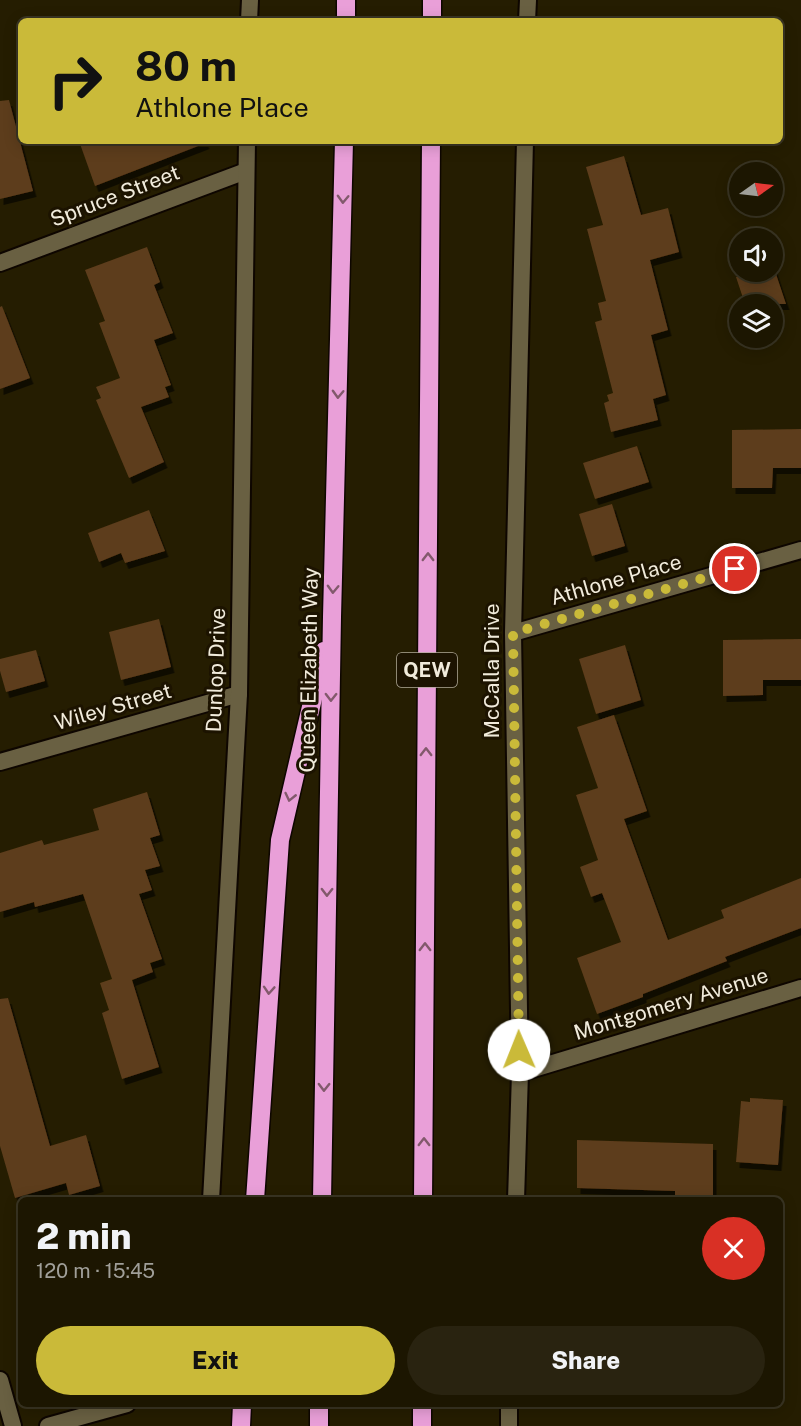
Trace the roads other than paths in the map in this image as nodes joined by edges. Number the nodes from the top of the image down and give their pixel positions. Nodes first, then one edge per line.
1 (250, 0) edge
2 (346, 0) edge
3 (432, 0) edge
4 (528, 0) edge
5 (249, 18) edge
6 (346, 18) edge
7 (432, 18) edge
8 (527, 18) edge
9 (247, 144) edge
10 (344, 144) edge
11 (431, 144) edge
12 (525, 144) edge
13 (246, 171) junction
14 (0, 263) edge
15 (801, 550) edge
16 (332, 617) junction
17 (513, 633) junction
18 (239, 694) junction
19 (0, 762) edge
20 (801, 988) edge
21 (519, 1073) junction
22 (211, 1197) edge
23 (255, 1197) edge
24 (322, 1197) edge
25 (423, 1197) edge
26 (516, 1197) edge
27 (0, 1380) edge
28 (116, 1407) edge
29 (242, 1407) edge
30 (319, 1407) edge
31 (422, 1407) edge
32 (509, 1407) edge
33 (13, 1426) edge
34 (48, 1426) edge
35 (241, 1426) edge
36 (319, 1426) edge
37 (422, 1426) edge
38 (508, 1426) edge

1 - 5 street
2 - 6 highway
3 - 7 highway
4 - 8 street
9 - 13 street, Dunlop Drive
10 -> 16 highway, Queen Elizabeth Way
25 -> 11 highway, QEW
12 - 17 street, McCalla Drive
13 - 14 street, Spruce Street
13 - 18 street, Dunlop Drive
15 - 17 street, Athlone Place
16 -> 23 highway
16 -> 24 highway, Queen Elizabeth Way
17 - 21 street, McCalla Drive
18 - 19 street, Wiley Street
18 - 22 street, Dunlop Drive
20 - 21 street, Montgomery Avenue
21 - 26 street, McCalla Drive
27 - 33 street
28 - 34 street
29 - 35 highway
30 - 36 highway
31 - 37 highway
32 - 38 street

